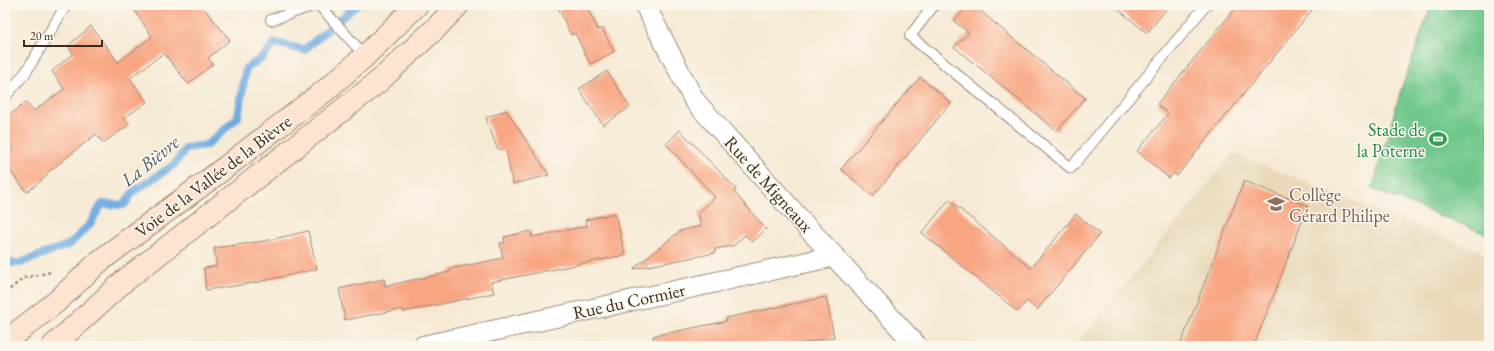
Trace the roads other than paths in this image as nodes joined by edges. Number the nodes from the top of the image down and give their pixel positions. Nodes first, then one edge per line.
1 (66, 5) edge
2 (314, 5) edge
3 (319, 5) edge
4 (417, 5) edge
5 (437, 5) edge
6 (458, 5) edge
7 (645, 5) edge
8 (934, 5) edge
9 (1206, 5) edge
10 (271, 20) dead end
11 (365, 56) junction
12 (5, 97) edge
13 (328, 121) junction
14 (835, 256) junction
15 (5, 342) edge
16 (53, 346) edge
17 (424, 346) edge
18 (917, 346) edge

1 - 12 lane
2 - 10 lane
3 - 11 lane
4 - 11 main road, Voie de la Vallée de la Bièvre
5 - 13 main road
6 - 13 main road, Voie de la Vallée de la Bièvre
7 - 14 street, Rue de Migneaux
8 - 9 lane
11 - 15 main road, Voie de la Vallée de la Bièvre
13 - 16 main road, Voie de la Vallée de la Bièvre
14 - 17 street, Rue du Cormier
14 - 18 street, Rue de Migneaux

